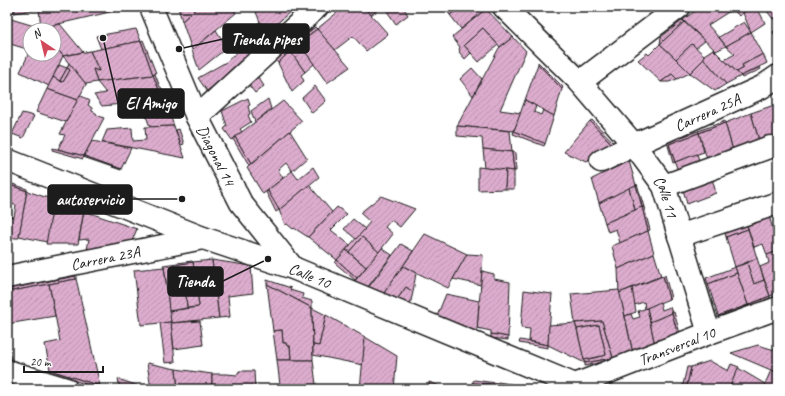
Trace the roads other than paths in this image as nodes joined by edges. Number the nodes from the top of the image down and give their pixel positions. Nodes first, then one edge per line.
1 (151, 7) edge
2 (318, 7) edge
3 (504, 7) edge
4 (679, 7) edge
5 (778, 76) edge
6 (580, 82) junction
7 (197, 117) junction
8 (634, 145) junction
9 (770, 147) dead end
10 (7, 160) edge
11 (601, 161) dead end
12 (664, 186) junction
13 (778, 203) edge
14 (679, 236) junction
15 (203, 238) junction
16 (293, 268) junction
17 (7, 277) edge
18 (778, 308) edge
19 (709, 334) junction
20 (7, 371) edge
21 (582, 387) edge
22 (66, 389) edge

1 - 7 street, Diagonal 14
2 - 7 street
3 - 6 street, Calle 11
4 - 6 street
5 - 8 street, Carrera 25A
6 - 8 street, Calle 11
7 - 16 street, Diagonal 14
8 - 11 street, Carrera 25A
8 - 12 street, Calle 11
9 - 12 street
10 - 15 street, Calle 10
12 - 14 street, Calle 11
13 - 14 street
14 - 19 street, Calle 11
15 - 16 street, Calle 10
15 - 17 street, Carrera 23A
16 - 21 street, Calle 10
18 - 19 street, Transversal 10
19 - 21 street, Transversal 10
20 - 22 street

